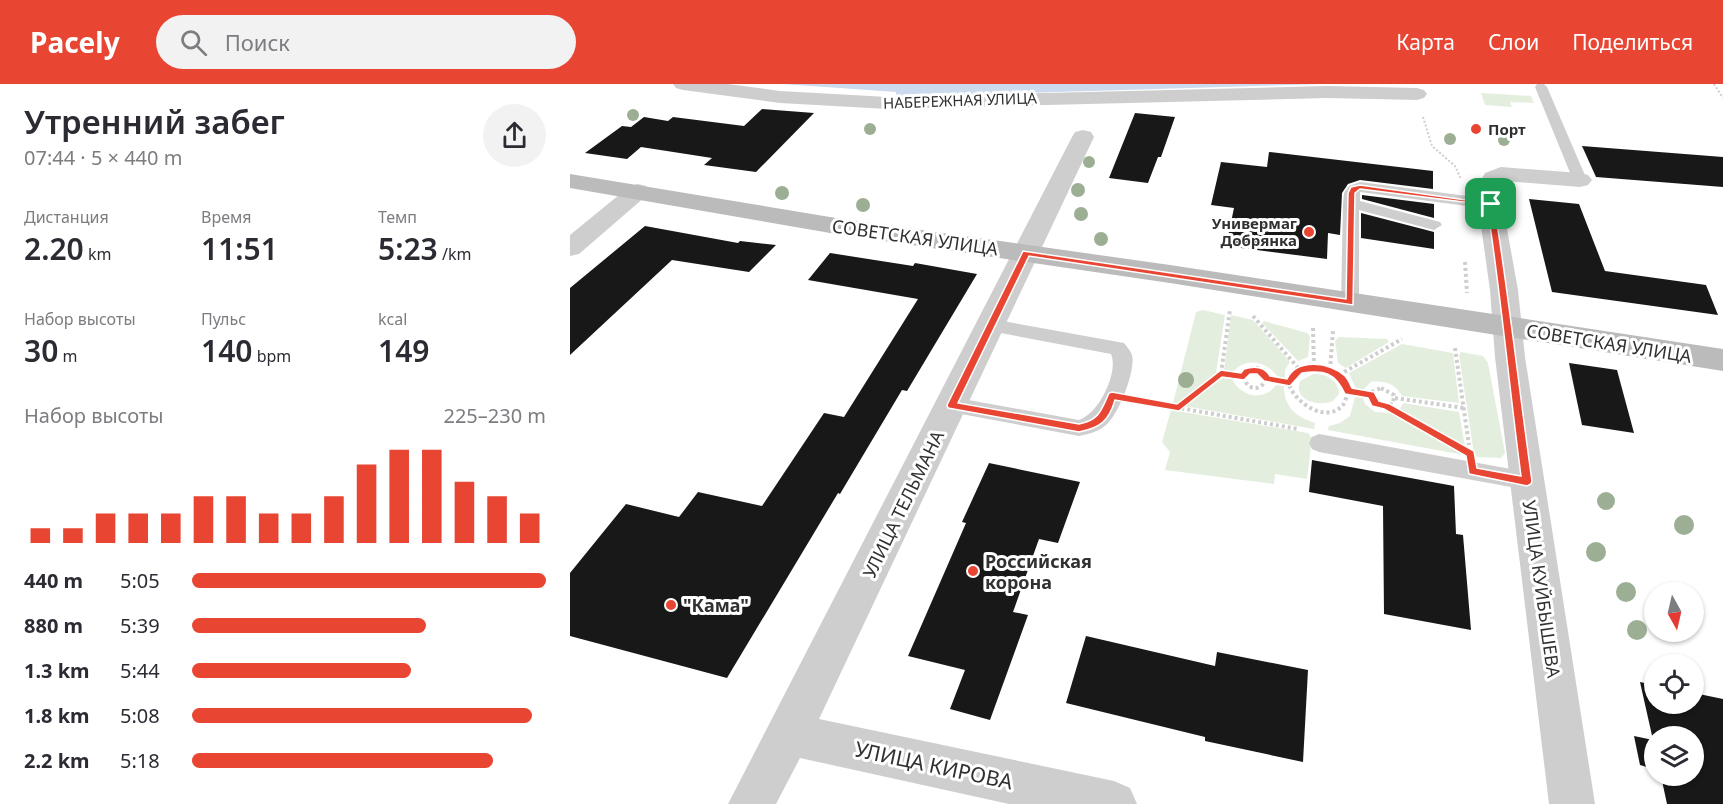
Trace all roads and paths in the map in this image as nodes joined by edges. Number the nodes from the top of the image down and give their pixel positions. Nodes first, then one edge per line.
1 (683, 84) edge
2 (1714, 84) edge
3 (1541, 87) dead end
4 (1417, 94) dead end
5 (1723, 98) edge
6 (1083, 136) dead end
7 (1580, 180) joint
8 (570, 181) edge
9 (638, 191) junction
10 (1352, 204) junction
11 (1491, 204) junction
12 (1434, 225) dead end
13 (570, 248) edge
14 (1026, 253) junction
15 (1350, 303) junction
16 (1230, 310) dead end
17 (1250, 313) dead end
18 (991, 325) junction
19 (1507, 327) junction
20 (1313, 328) dead end
21 (1333, 331) dead end
22 (1403, 339) dead end
23 (1455, 348) dead end
24 (1723, 360) edge
25 (1314, 367) junction
26 (1300, 370) junction
27 (1330, 370) junction
28 (1221, 373) junction
29 (1339, 375) junction
30 (1244, 377) junction
31 (1267, 379) junction
32 (1290, 383) junction
33 (1349, 391) junction
34 (1371, 395) junction
35 (1112, 396) junction
36 (1395, 398) junction
37 (952, 405) junction
38 (1387, 406) junction
39 (1179, 408) junction
40 (1464, 408) junction
41 (1314, 437) joint
42 (1471, 462) junction
43 (1527, 481) junction
44 (789, 734) junction
45 (751, 804) edge
46 (1114, 804) edge
47 (1572, 804) edge

1 - 4 street, НАБЕРЕЖНАЯ УЛИЦА
2 - 5 path
3 - 7 lane
6 - 14 street, УЛИЦА ТЕЛЬМАНА
7 - 11 street, УЛИЦА КУЙБЫШЕВА
8 - 9 street, СОВЕТСКАЯ УЛИЦА
9 - 13 street
9 - 14 street, СОВЕТСКАЯ УЛИЦА
10 - 11 lane
10 - 12 lane
10 - 15 lane
11 - 19 street, УЛИЦА КУЙБЫШЕВА
14 - 15 street, СОВЕТСКАЯ УЛИЦА
14 - 18 street, УЛИЦА ТЕЛЬМАНА
15 - 19 street, СОВЕТСКАЯ УЛИЦА
16 - 28 path
17 - 26 path
18 - 35 lane
18 - 37 street, УЛИЦА ТЕЛЬМАНА
19 - 24 street, СОВЕТСКАЯ УЛИЦА
19 - 43 street, УЛИЦА КУЙБЫШЕВА
20 - 25 path
21 - 27 path
22 - 29 path
23 - 40 path
25 - 26 path
25 - 27 path
26 - 32 path
27 - 29 path
28 - 30 path
28 - 39 path
29 - 33 path
30 - 31 path
30 - 31 path
31 - 32 path
32 - 33 path
33 - 34 path
34 - 36 path
34 - 38 path
35 - 37 lane
35 - 39 path
36 - 38 path
36 - 40 path
37 - 44 street, УЛИЦА ТЕЛЬМАНА
38 - 42 path
39 - 41 path
40 - 42 path
41 - 42 lane
42 - 43 lane
43 - 47 street, УЛИЦА КУЙБЫШЕВА
44 - 45 street, УЛИЦА ТЕЛЬМАНА
44 - 46 street, УЛИЦА КИРОВА

